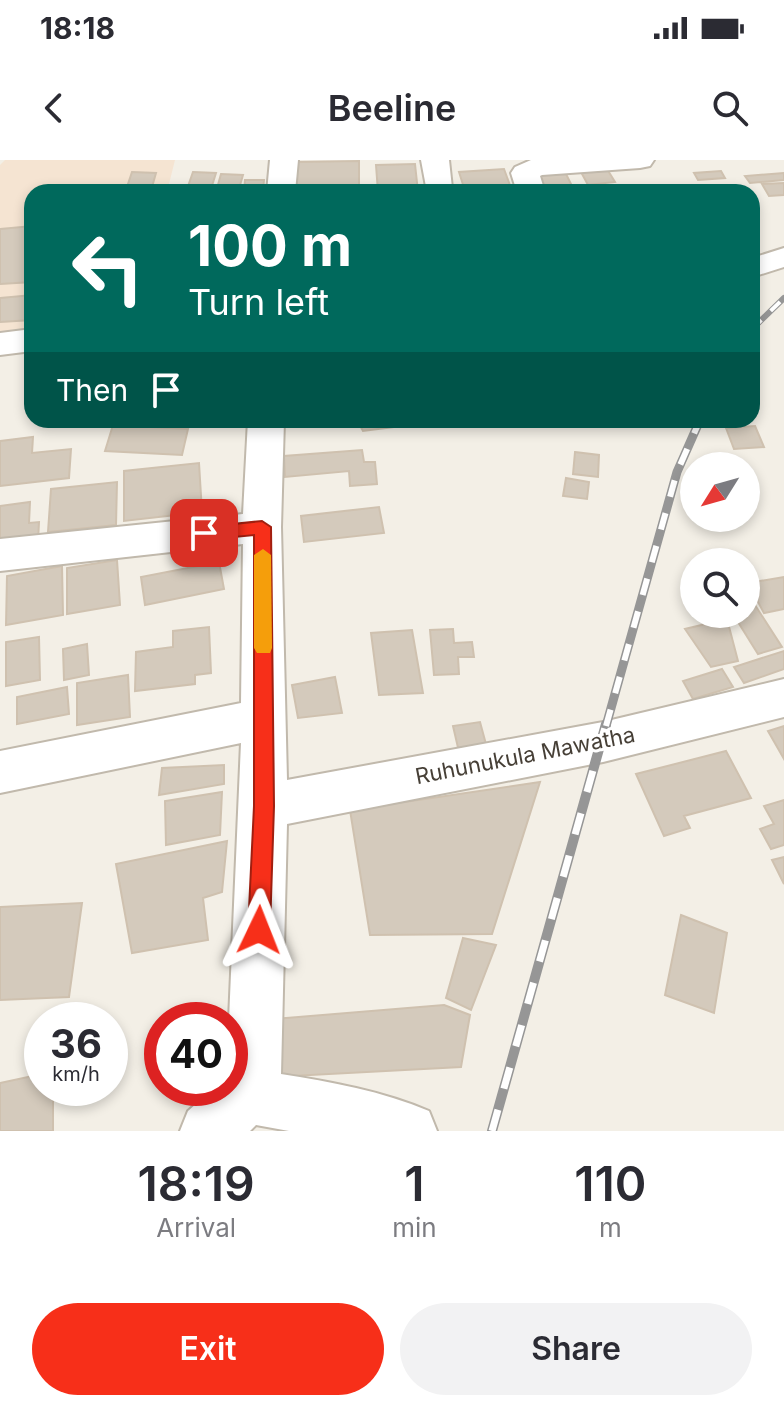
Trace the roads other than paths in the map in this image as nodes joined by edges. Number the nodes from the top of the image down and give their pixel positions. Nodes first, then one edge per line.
1 (284, 160) edge
2 (435, 160) edge
3 (640, 160) edge
4 (282, 184) edge
5 (438, 184) edge
6 (528, 184) edge
7 (784, 257) edge
8 (760, 265) edge
9 (24, 341) edge
10 (0, 344) edge
11 (266, 428) edge
12 (262, 527) junction
13 (0, 555) edge
14 (784, 698) edge
15 (264, 718) junction
16 (0, 772) edge
17 (264, 806) junction
18 (227, 1114) edge
19 (409, 1131) edge

1 - 4 street
2 - 5 street
3 - 6 street
7 - 8 street
9 - 10 street
11 - 12 street
12 - 13 street
12 - 15 street
14 - 17 street, Ruhunukula Mawatha
15 - 16 street
15 - 17 street
17 - 18 street
18 - 19 street

